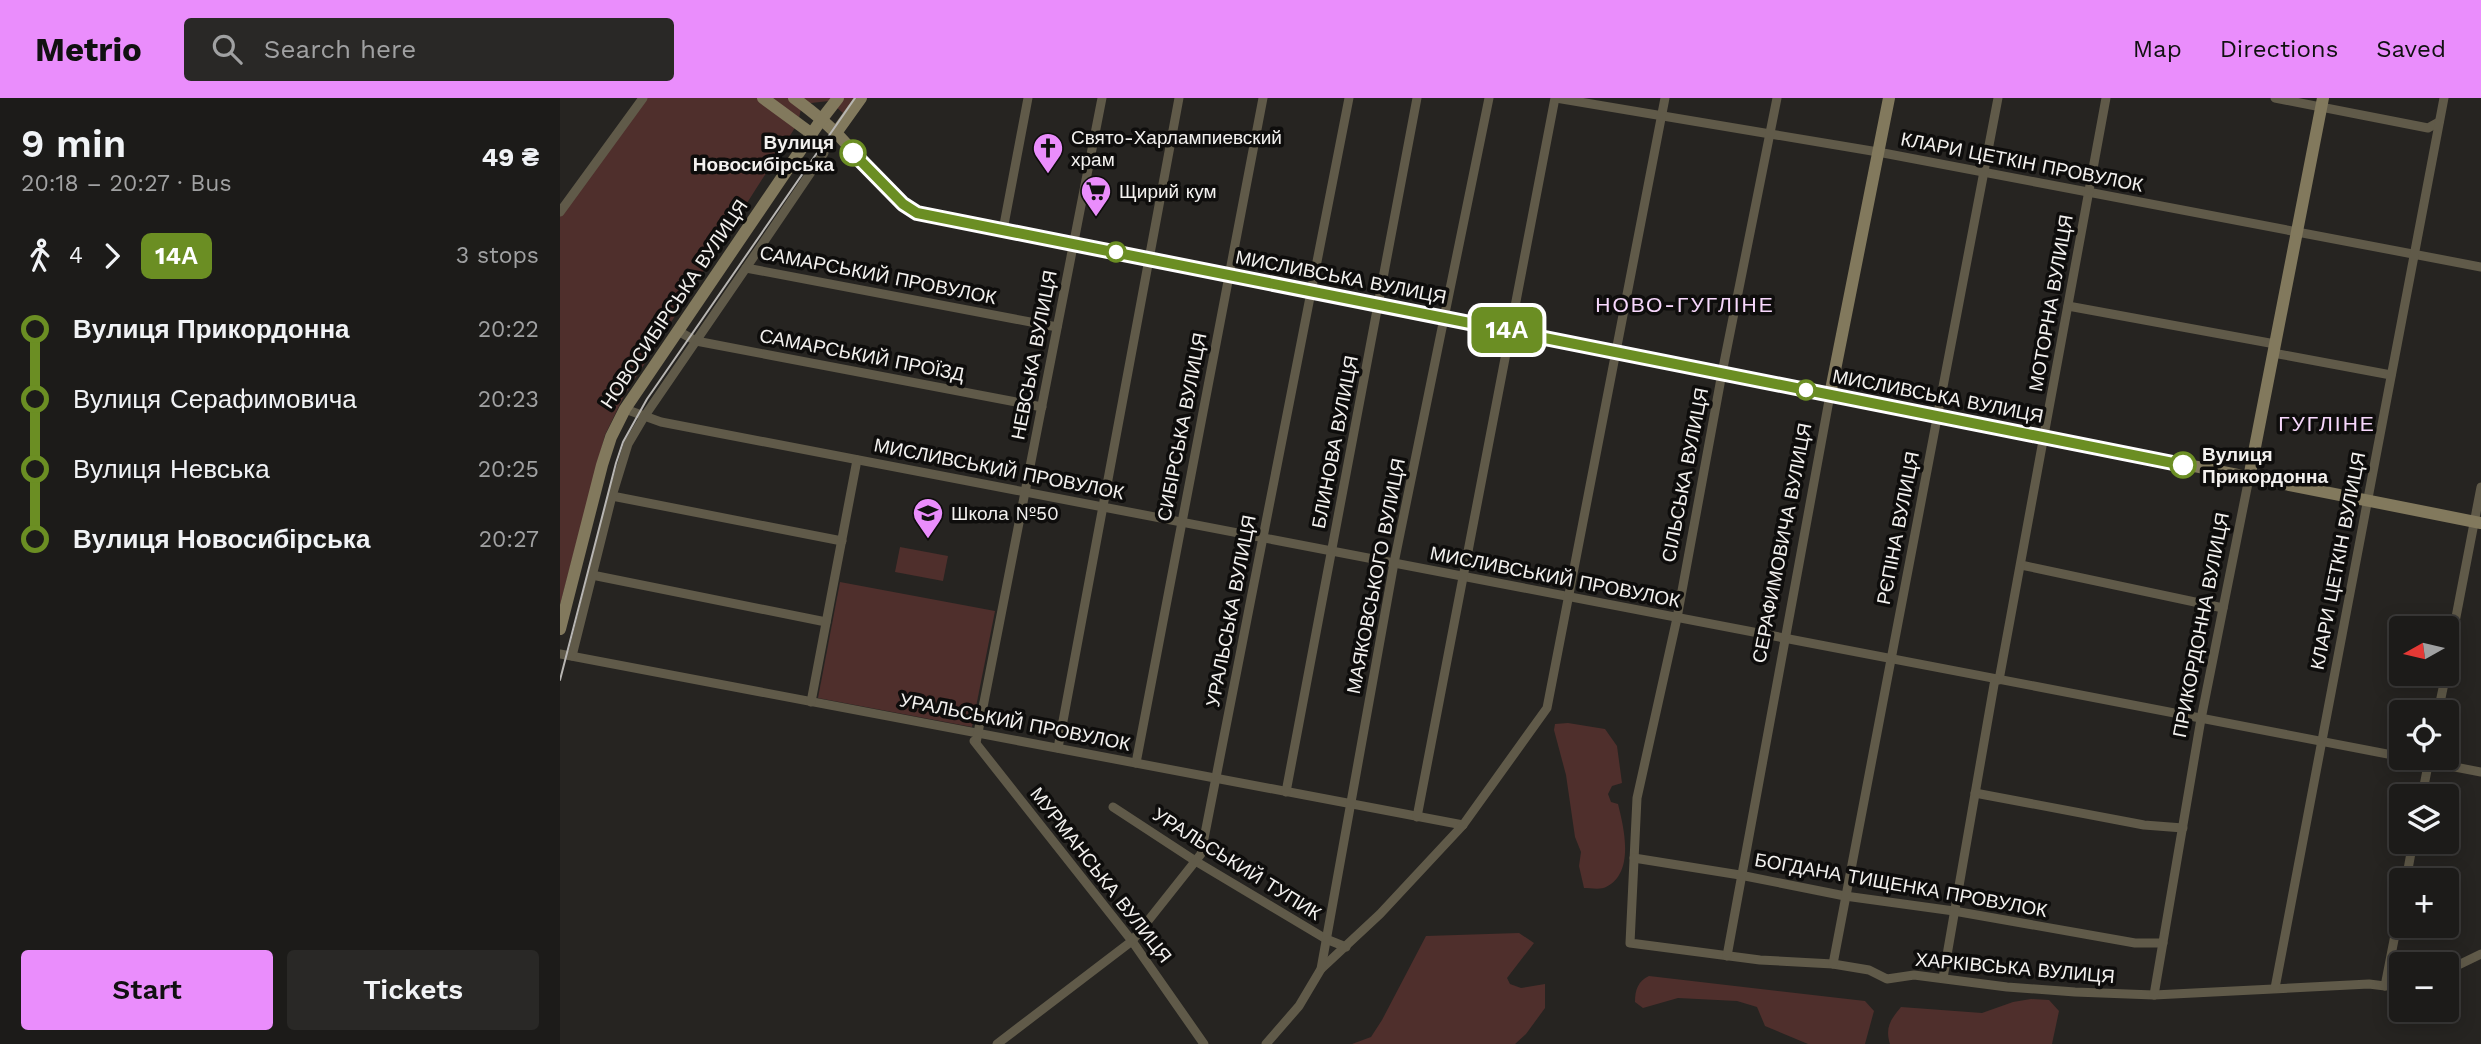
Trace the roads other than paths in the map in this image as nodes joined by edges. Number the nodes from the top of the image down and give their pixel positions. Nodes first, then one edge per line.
1 (643, 98) edge
2 (763, 98) edge
3 (794, 98) edge
4 (838, 98) edge
5 (861, 98) edge
6 (1028, 98) edge
7 (1102, 98) edge
8 (1179, 98) edge
9 (1263, 98) edge
10 (1349, 98) edge
11 (1417, 98) edge
12 (1489, 98) edge
13 (1556, 98) edge
14 (1665, 98) edge
15 (1777, 98) edge
16 (1889, 98) edge
17 (1998, 98) edge
18 (2106, 98) edge
19 (2275, 98) edge
20 (2444, 98) edge
21 (2323, 103) edge
22 (825, 115) junction
23 (1662, 116) junction
24 (2439, 122) junction
25 (836, 133) junction
26 (812, 134) junction
27 (1770, 134) junction
28 (1878, 152) junction
29 (824, 153) dead end
30 (1984, 172) junction
31 (2089, 192) junction
32 (560, 212) edge
33 (1003, 230) junction
34 (2297, 231) junction
35 (1073, 244) junction
36 (2414, 254) junction
37 (1149, 259) junction
38 (2481, 267) edge
39 (746, 268) junction
40 (1229, 275) junction
41 (1311, 291) junction
42 (1378, 305) junction
43 (2068, 306) junction
44 (1445, 318) junction
45 (1057, 327) junction
46 (678, 331) junction
47 (1510, 331) junction
48 (696, 341) junction
49 (2274, 349) junction
50 (1617, 352) junction
51 (1722, 373) junction
52 (2391, 375) junction
53 (1830, 395) junction
54 (1042, 407) junction
55 (625, 409) junction
56 (1937, 416) junction
57 (645, 417) junction
58 (2045, 437) junction
59 (857, 460) junction
60 (2249, 478) junction
61 (2481, 487) edge
62 (1025, 492) junction
63 (612, 496) junction
64 (2367, 501) junction
65 (1101, 507) junction
66 (1182, 522) junction
67 (2478, 523) edge
68 (1263, 538) junction
69 (842, 541) junction
70 (1332, 551) junction
71 (1394, 563) junction
72 (2021, 565) junction
73 (592, 575) junction
74 (1463, 577) junction
75 (1570, 597) junction
76 (2223, 608) junction
77 (2458, 616) edge
78 (1677, 618) junction
79 (826, 622) junction
80 (560, 629) edge
81 (1784, 639) junction
82 (560, 654) edge
83 (572, 656) junction
84 (1891, 659) junction
85 (1997, 680) junction
86 (811, 702) junction
87 (2201, 719) junction
88 (966, 731) joint
89 (977, 738) junction
90 (2322, 743) junction
91 (1058, 748) junction
92 (2389, 754) edge
93 (1136, 763) junction
94 (2459, 767) edge
95 (2481, 772) edge
96 (1216, 779) junction
97 (1286, 792) junction
98 (1975, 793) junction
99 (1350, 804) junction
100 (1113, 807) dead end
101 (1417, 817) junction
102 (1463, 825) junction
103 (2183, 828) junction
104 (1634, 858) junction
105 (1197, 862) junction
106 (1740, 875) junction
107 (1845, 896) junction
108 (1954, 911) junction
109 (2394, 938) edge
110 (1326, 939) junction
111 (1132, 941) junction
112 (1630, 943) joint
113 (2163, 943) junction
114 (1346, 947) junction
115 (2481, 954) edge
116 (1727, 956) junction
117 (1833, 964) junction
118 (2459, 965) edge
119 (1321, 969) junction
120 (1943, 978) junction
121 (2389, 985) edge
122 (2385, 986) junction
123 (2275, 988) junction
124 (2154, 995) junction
125 (997, 1044) edge
126 (1204, 1044) edge
127 (1266, 1044) edge

1 - 32 street
2 - 26 street
3 - 22 street, МИСЛИВСЬКА ВУЛИЦЯ
4 - 22 street, НОВОСИБІРСЬКА ВУЛИЦЯ
5 - 25 street
6 - 33 street
7 - 35 street, НЕВСЬКА ВУЛИЦЯ
8 - 37 street
9 - 40 street, СИБІРСЬКА ВУЛИЦЯ
10 - 41 street, УРАЛЬСЬКА ВУЛИЦЯ
11 - 42 street, БЛИНОВА ВУЛИЦЯ
12 - 44 street, МАЯКОВСЬКОГО ВУЛИЦЯ
13 - 23 street, КЛАРИ ЦЕТКІН ПРОВУЛОК
13 - 47 street
14 - 23 street
15 - 27 street, СІЛЬСЬКА ВУЛИЦЯ
16 - 28 street, СЕРАФИМОВИЧА ВУЛИЦЯ
17 - 30 street, РЄПІНА ВУЛИЦЯ
18 - 31 street, МОТОРНА ВУЛИЦЯ
19 - 21 street
20 - 24 street, КЛАРИ ЦЕТКІН ВУЛИЦЯ
21 - 24 street
21 - 34 street, ПРИКОРДОННА ВУЛИЦЯ
22 - 25 street, МИСЛИВСЬКА ВУЛИЦЯ
22 - 26 street, НОВОСИБІРСЬКА ВУЛИЦЯ
23 - 27 street, КЛАРИ ЦЕТКІН ПРОВУЛОК
23 - 50 street
24 - 36 street, КЛАРИ ЦЕТКІН ВУЛИЦЯ
25 - 26 street
25 - 33 street, МИСЛИВСЬКА ВУЛИЦЯ
26 - 46 street, НОВОСИБІРСЬКА ВУЛИЦЯ
27 - 28 street, КЛАРИ ЦЕТКІН ПРОВУЛОК
27 - 51 street, СІЛЬСЬКА ВУЛИЦЯ
28 - 30 street, КЛАРИ ЦЕТКІН ПРОВУЛОК
28 - 53 street, СЕРАФИМОВИЧА ВУЛИЦЯ
29 - 39 street, САМАРСЬКИЙ ПРОВУЛОК
30 - 31 street, КЛАРИ ЦЕТКІН ПРОВУЛОК
30 - 56 street, РЄПІНА ВУЛИЦЯ
31 - 34 street, КЛАРИ ЦЕТКІН ПРОВУЛОК
31 - 43 street, МОТОРНА ВУЛИЦЯ
33 - 35 street, МИСЛИВСЬКА ВУЛИЦЯ
34 - 36 street, КЛАРИ ЦЕТКІН ПРОВУЛОК
34 - 49 street, ПРИКОРДОННА ВУЛИЦЯ
35 - 37 street, МИСЛИВСЬКА ВУЛИЦЯ
35 - 45 street, НЕВСЬКА ВУЛИЦЯ
36 - 38 street, КЛАРИ ЦЕТКІН ПРОВУЛОК
36 - 52 street, КЛАРИ ЦЕТКІН ВУЛИЦЯ
37 - 40 street, МИСЛИВСЬКА ВУЛИЦЯ
37 - 65 street
39 - 45 street, САМАРСЬКИЙ ПРОВУЛОК
39 - 48 street, НОВОСИБІРСЬКА ВУЛИЦЯ
40 - 41 street, МИСЛИВСЬКА ВУЛИЦЯ
40 - 66 street, СИБІРСЬКА ВУЛИЦЯ
41 - 42 street, МИСЛИВСЬКА ВУЛИЦЯ
41 - 68 street, УРАЛЬСЬКА ВУЛИЦЯ
42 - 44 street, МИСЛИВСЬКА ВУЛИЦЯ
42 - 70 street, БЛИНОВА ВУЛИЦЯ
43 - 49 street
43 - 58 street, МОТОРНА ВУЛИЦЯ
44 - 47 street, МИСЛИВСЬКА ВУЛИЦЯ
44 - 71 street, МАЯКОВСЬКОГО ВУЛИЦЯ
45 - 54 street, НЕВСЬКА ВУЛИЦЯ
46 - 48 street, САМАРСЬКИЙ ПРОЇЗД
46 - 55 street, НОВОСИБІРСЬКА ВУЛИЦЯ
47 - 50 street, МИСЛИВСЬКА ВУЛИЦЯ
47 - 74 street
48 - 54 street, САМАРСЬКИЙ ПРОЇЗД
48 - 57 street, НОВОСИБІРСЬКА ВУЛИЦЯ
49 - 52 street
49 - 60 street, ПРИКОРДОННА ВУЛИЦЯ
50 - 51 street, МИСЛИВСЬКА ВУЛИЦЯ
50 - 75 street
51 - 53 street, МИСЛИВСЬКА ВУЛИЦЯ
51 - 78 street, СІЛЬСЬКА ВУЛИЦЯ
52 - 64 street, КЛАРИ ЦЕТКІН ВУЛИЦЯ
53 - 56 street, МИСЛИВСЬКА ВУЛИЦЯ
53 - 81 street, СЕРАФИМОВИЧА ВУЛИЦЯ
54 - 62 street, НЕВСЬКА ВУЛИЦЯ
55 - 57 street, МИСЛИВСЬКИЙ ПРОВУЛОК
55 - 80 street, НОВОСИБІРСЬКА ВУЛИЦЯ
56 - 58 street, МИСЛИВСЬКА ВУЛИЦЯ
56 - 84 street, РЄПІНА ВУЛИЦЯ
57 - 59 street, МИСЛИВСЬКИЙ ПРОВУЛОК
57 - 63 street, НОВОСИБІРСЬКА ВУЛИЦЯ
58 - 60 street, МИСЛИВСЬКА ВУЛИЦЯ
58 - 72 street, МОТОРНА ВУЛИЦЯ
59 - 62 street, МИСЛИВСЬКИЙ ПРОВУЛОК
59 - 69 street
60 - 64 street, МИСЛИВСЬКА ВУЛИЦЯ
60 - 76 street, ПРИКОРДОННА ВУЛИЦЯ
61 - 67 street
62 - 65 street, МИСЛИВСЬКИЙ ПРОВУЛОК
62 - 89 street, НЕВСЬКА ВУЛИЦЯ
63 - 69 street
63 - 73 street, НОВОСИБІРСЬКА ВУЛИЦЯ
64 - 67 street, МИСЛИВСЬКА ВУЛИЦЯ
64 - 90 street, КЛАРИ ЦЕТКІН ВУЛИЦЯ
65 - 66 street, МИСЛИВСЬКИЙ ПРОВУЛОК
65 - 91 street
66 - 68 street, МИСЛИВСЬКИЙ ПРОВУЛОК
66 - 93 street, СИБІРСЬКА ВУЛИЦЯ
67 - 77 street
68 - 70 street, МИСЛИВСЬКИЙ ПРОВУЛОК
68 - 96 street, УРАЛЬСЬКА ВУЛИЦЯ
69 - 79 street
70 - 71 street, МИСЛИВСЬКИЙ ПРОВУЛОК
70 - 97 street, БЛИНОВА ВУЛИЦЯ
71 - 74 street, МИСЛИВСЬКИЙ ПРОВУЛОК
71 - 99 street, МАЯКОВСЬКОГО ВУЛИЦЯ
72 - 76 street
72 - 85 street, МОТОРНА ВУЛИЦЯ
73 - 79 street
73 - 83 street, НОВОСИБІРСЬКА ВУЛИЦЯ
74 - 75 street, МИСЛИВСЬКИЙ ПРОВУЛОК
74 - 101 street
75 - 78 street, МИСЛИВСЬКИЙ ПРОВУЛОК
75 - 102 street
76 - 87 street, ПРИКОРДОННА ВУЛИЦЯ
78 - 81 street, МИСЛИВСЬКИЙ ПРОВУЛОК
78 - 104 street, СІЛЬСЬКА ВУЛИЦЯ
79 - 86 street
81 - 84 street, МИСЛИВСЬКИЙ ПРОВУЛОК
81 - 106 street, СЕРАФИМОВИЧА ВУЛИЦЯ
82 - 83 street, УРАЛЬСЬКИЙ ПРОВУЛОК
83 - 86 street, УРАЛЬСЬКИЙ ПРОВУЛОК
84 - 85 street, МИСЛИВСЬКИЙ ПРОВУЛОК
84 - 107 street, РЄПІНА ВУЛИЦЯ
85 - 87 street, МИСЛИВСЬКИЙ ПРОВУЛОК
85 - 98 street, МОТОРНА ВУЛИЦЯ
86 - 88 street, УРАЛЬСЬКИЙ ПРОВУЛОК
87 - 90 street, МИСЛИВСЬКИЙ ПРОВУЛОК
87 - 103 street, ПРИКОРДОННА ВУЛИЦЯ
88 - 89 street, МУРМАНСЬКА ВУЛИЦЯ
89 - 91 street, УРАЛЬСЬКИЙ ПРОВУЛОК
89 - 111 street, МУРМАНСЬКА ВУЛИЦЯ
90 - 92 street, МИСЛИВСЬКИЙ ПРОВУЛОК
90 - 123 street, КЛАРИ ЦЕТКІН ВУЛИЦЯ
91 - 93 street, УРАЛЬСЬКИЙ ПРОВУЛОК
93 - 96 street, УРАЛЬСЬКИЙ ПРОВУЛОК
94 - 95 street, МИСЛИВСЬКИЙ ПРОВУЛОК
96 - 97 street, УРАЛЬСЬКИЙ ПРОВУЛОК
96 - 105 street, УРАЛЬСЬКА ВУЛИЦЯ
97 - 99 street, УРАЛЬСЬКИЙ ПРОВУЛОК
98 - 103 street
98 - 108 street, МОТОРНА ВУЛИЦЯ
99 - 101 street, УРАЛЬСЬКИЙ ПРОВУЛОК
99 - 110 street, МАЯКОВСЬКОГО ВУЛИЦЯ
100 - 105 street, УРАЛЬСЬКИЙ ТУПИК
101 - 102 street, УРАЛЬСЬКИЙ ПРОВУЛОК
102 - 114 street
103 - 113 street, ПРИКОРДОННА ВУЛИЦЯ
104 - 106 street, БОГДАНА ТИЩЕНКА ПРОВУЛОК
104 - 112 street, СІЛЬСЬКА ВУЛИЦЯ
105 - 110 street, УРАЛЬСЬКИЙ ТУПИК
105 - 111 street, УРАЛЬСЬКА ВУЛИЦЯ
106 - 107 street, БОГДАНА ТИЩЕНКА ПРОВУЛОК
106 - 116 street, СЕРАФИМОВИЧА ВУЛИЦЯ
107 - 108 street, БОГДАНА ТИЩЕНКА ПРОВУЛОК
107 - 117 street, РЄПІНА ВУЛИЦЯ
108 - 113 street, БОГДАНА ТИЩЕНКА ПРОВУЛОК
108 - 120 street, МОТОРНА ВУЛИЦЯ
109 - 122 street
110 - 114 street, УРАЛЬСЬКИЙ ТУПИК
110 - 119 street, МАЯКОВСЬКОГО ВУЛИЦЯ
111 - 125 street, УРАЛЬСЬКА ВУЛИЦЯ
111 - 126 street, МУРМАНСЬКА ВУЛИЦЯ
112 - 116 street, ХАРКІВСЬКА ВУЛИЦЯ
113 - 124 street, ПРИКОРДОННА ВУЛИЦЯ
114 - 119 street
115 - 118 street
116 - 117 street, ХАРКІВСЬКА ВУЛИЦЯ
117 - 120 street, ХАРКІВСЬКА ВУЛИЦЯ
119 - 127 street, МАЯКОВСЬКОГО ВУЛИЦЯ
120 - 124 street, ХАРКІВСЬКА ВУЛИЦЯ
121 - 122 street, ХАРКІВСЬКА ВУЛИЦЯ
122 - 123 street, ХАРКІВСЬКА ВУЛИЦЯ
123 - 124 street, ХАРКІВСЬКА ВУЛИЦЯ

